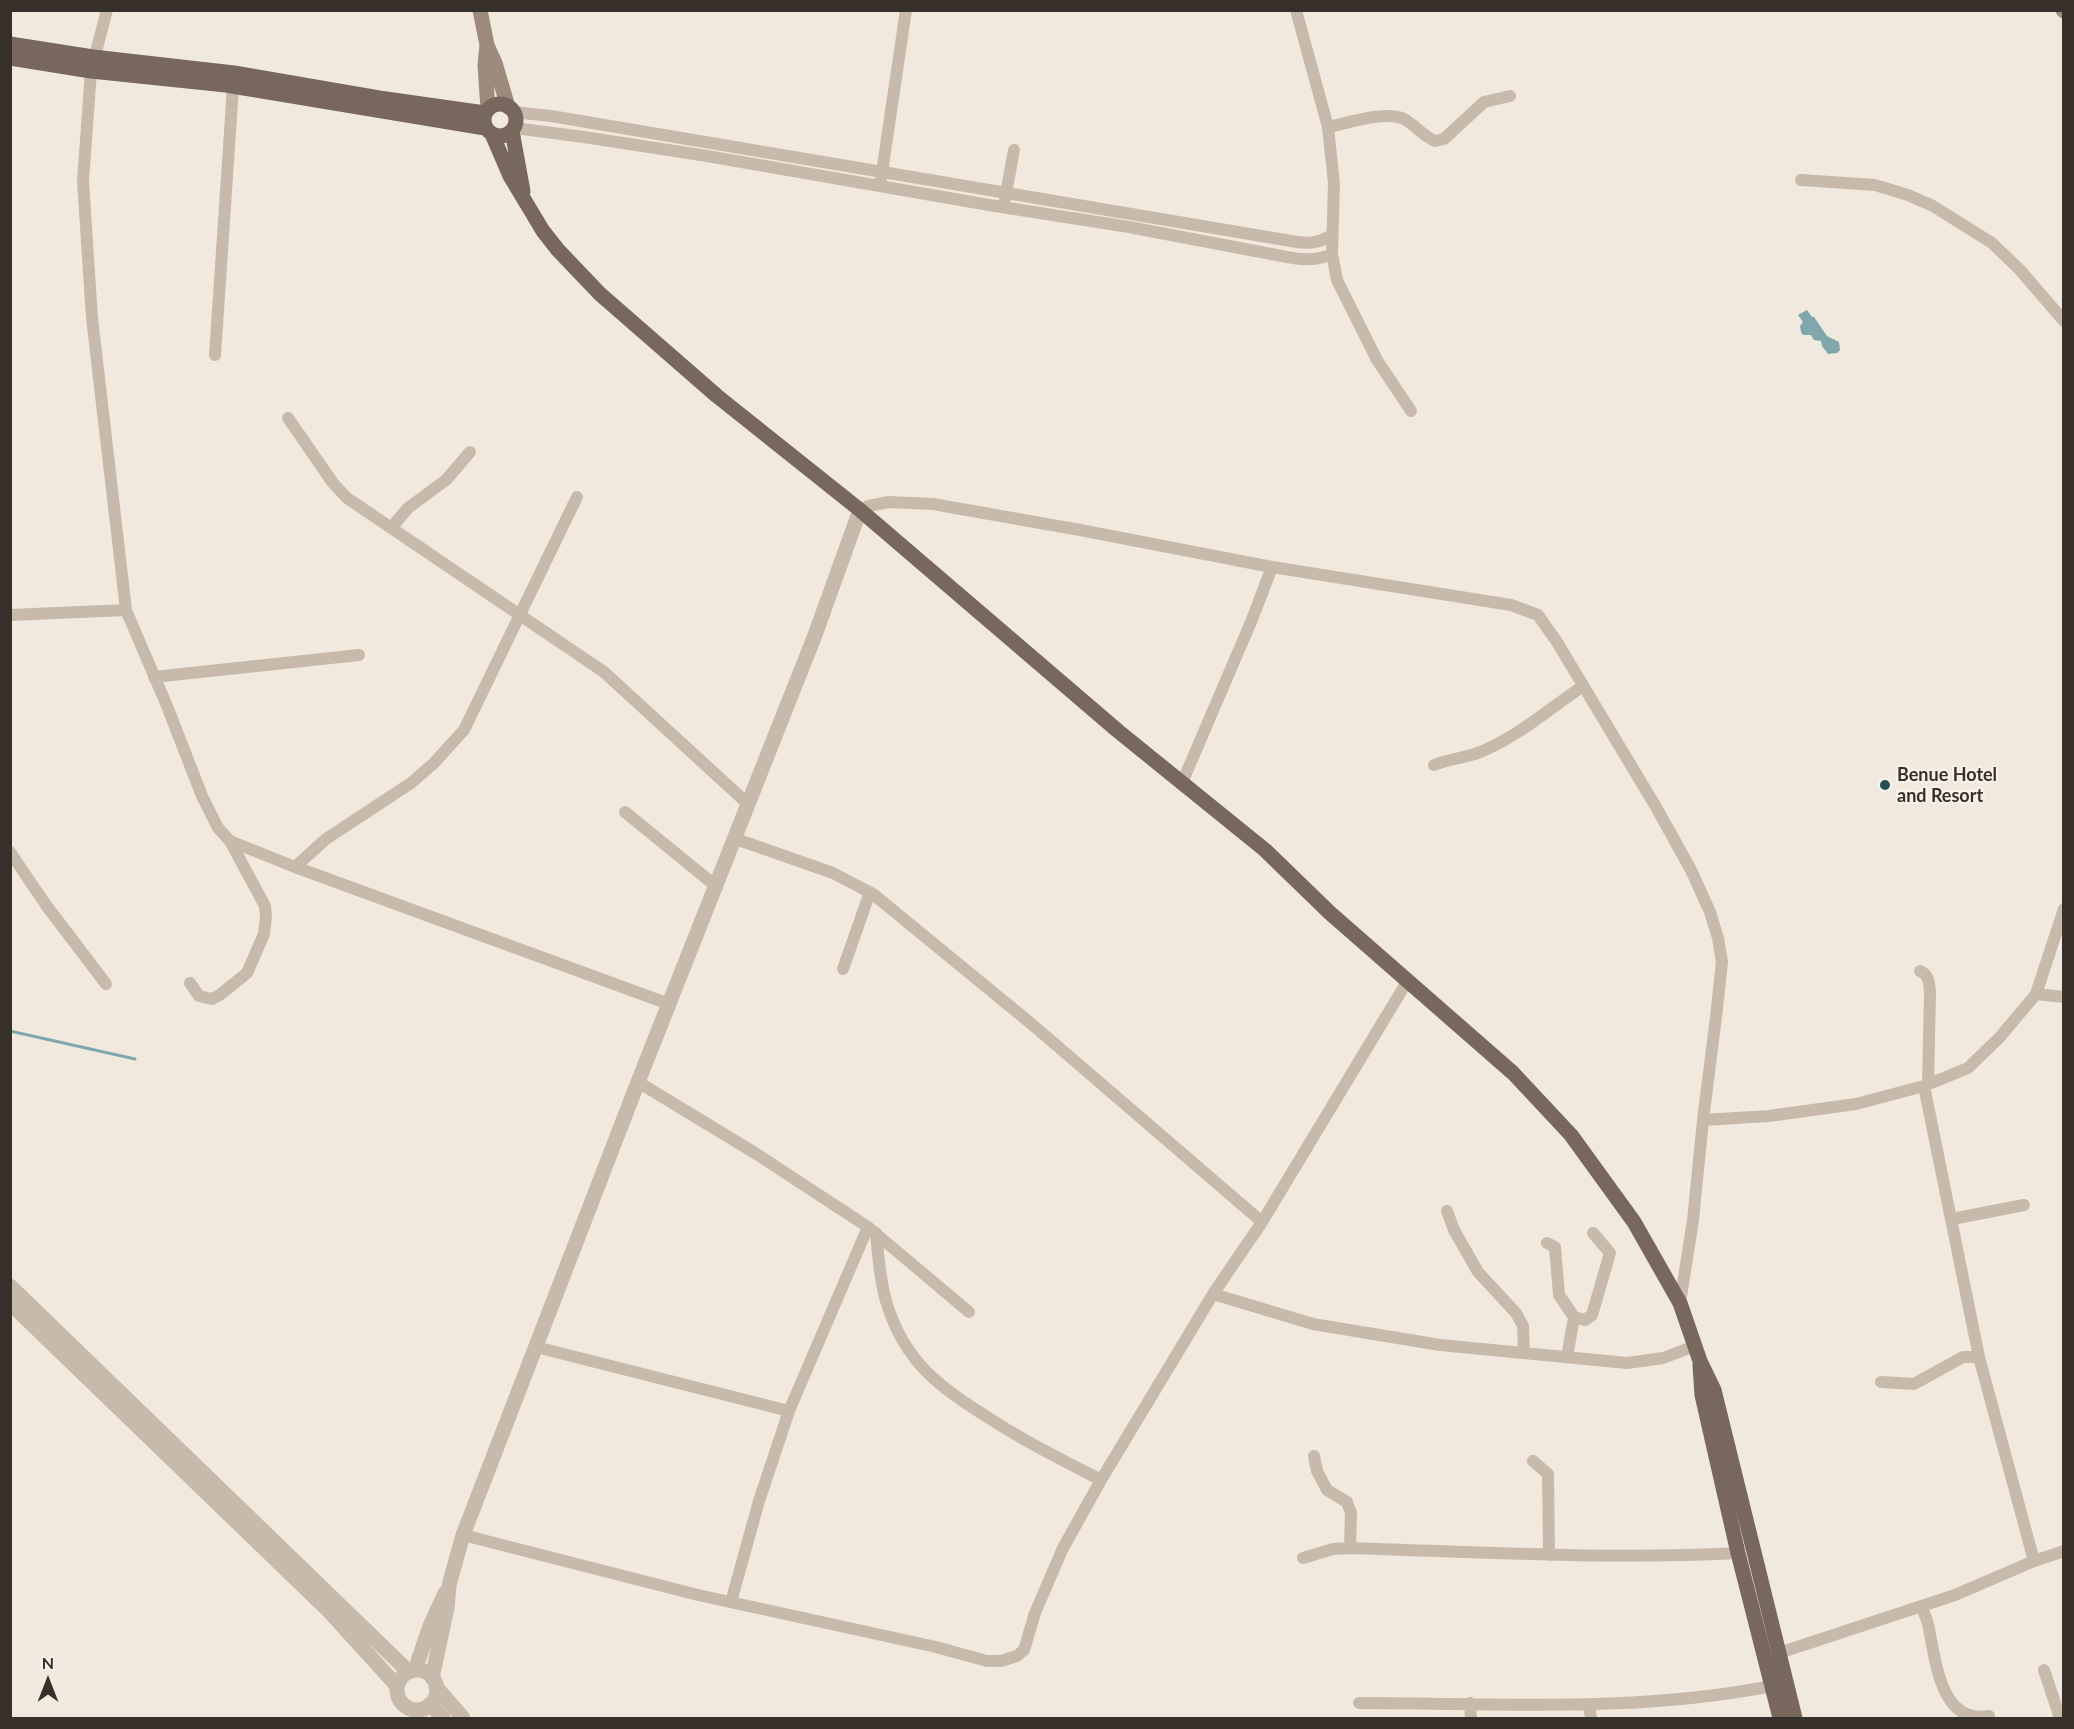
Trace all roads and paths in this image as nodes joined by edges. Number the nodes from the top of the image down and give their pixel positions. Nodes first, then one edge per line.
1 (106, 10) edge
2 (480, 10) edge
3 (906, 10) edge
4 (1296, 10) edge
5 (10, 44) edge
6 (487, 45) junction
7 (10, 58) edge
8 (92, 64) junction
9 (233, 87) junction
10 (1510, 96) dead end
11 (511, 109) junction
12 (488, 121) junction
13 (1328, 127) junction
14 (513, 130) junction
15 (1014, 150) dead end
16 (882, 172) junction
17 (1801, 180) dead end
18 (963, 186) junction
19 (880, 187) junction
20 (1006, 193) junction
21 (524, 200) junction
22 (960, 200) junction
23 (1004, 207) junction
24 (1158, 226) junction
25 (1332, 235) junction
26 (1332, 254) junction
27 (2064, 321) edge
28 (215, 355) dead end
29 (1411, 411) dead end
30 (288, 418) dead end
31 (470, 452) dead end
32 (577, 497) dead end
33 (860, 510) junction
34 (391, 528) junction
35 (1272, 567) junction
36 (126, 610) junction
37 (519, 613) junction
38 (10, 615) edge
39 (359, 655) dead end
40 (154, 677) junction
41 (1583, 686) junction
42 (1434, 765) dead end
43 (1182, 783) junction
44 (748, 804) junction
45 (625, 812) dead end
46 (736, 839) junction
47 (230, 841) junction
48 (10, 852) edge
49 (295, 867) junction
50 (717, 887) junction
51 (870, 892) junction
52 (2064, 909) edge
53 (843, 969) dead end
54 (1920, 971) dead end
55 (1408, 980) junction
56 (190, 983) dead end
57 (106, 984) dead end
58 (2036, 994) junction
59 (2064, 997) edge
60 (669, 1004) junction
61 (638, 1082) junction
62 (1926, 1085) junction
63 (1703, 1120) junction
64 (2024, 1205) dead end
65 (1447, 1211) dead end
66 (1952, 1219) junction
67 (1263, 1222) junction
68 (872, 1230) junction
69 (1593, 1233) dead end
70 (1547, 1243) dead end
71 (10, 1286) edge
72 (1213, 1294) junction
73 (10, 1303) edge
74 (1680, 1303) junction
75 (969, 1312) dead end
76 (1574, 1317) junction
77 (536, 1347) junction
78 (1524, 1353) junction
79 (1698, 1353) junction
80 (1567, 1357) junction
81 (1978, 1357) junction
82 (1881, 1382) dead end
83 (789, 1411) junction
84 (1314, 1456) dead end
85 (1533, 1461) dead end
86 (1101, 1480) junction
87 (463, 1535) junction
88 (1350, 1548) junction
89 (2064, 1551) edge
90 (1738, 1553) junction
91 (1549, 1555) junction
92 (1303, 1558) dead end
93 (2034, 1561) junction
94 (449, 1585) junction
95 (731, 1602) junction
96 (1922, 1607) junction
97 (1772, 1648) junction
98 (2044, 1670) dead end
99 (412, 1671) junction
100 (434, 1682) junction
101 (397, 1686) junction
102 (1772, 1686) junction
103 (1359, 1703) dead end
104 (1470, 1703) junction
105 (428, 1710) edge
106 (1590, 1712) edge
107 (408, 1713) edge
108 (1989, 1716) dead end
109 (443, 1719) edge
110 (463, 1719) edge
111 (1471, 1719) edge
112 (1780, 1719) edge
113 (1795, 1719) edge
114 (2060, 1719) edge

1 - 8 street
2 - 6 main road
3 - 16 street
4 - 13 street
5 - 8 main road
6 - 11 main road
6 - 12 main road
7 - 8 main road
8 - 9 main road
8 - 12 main road
8 - 36 street
9 - 12 main road
9 - 28 street
10 - 13 street
11 - 12 main road
11 - 14 main road
11 - 16 street
12 - 14 main road
12 - 21 main road
13 - 25 street
14 - 19 street
14 - 21 main road
15 - 20 street
16 - 18 street
16 - 19 street
17 - 27 street
18 - 20 street
18 - 22 street
19 - 22 street
20 - 23 street
20 - 24 street
21 - 33 main road
22 - 23 street
23 - 24 street
24 - 25 street
24 - 26 street
25 - 26 street
26 - 29 street
30 - 34 street
31 - 34 street
32 - 37 street
33 - 35 street
33 - 43 main road
33 - 44 street
34 - 37 street
35 - 41 street
35 - 43 street
36 - 38 street
36 - 40 street
37 - 44 street
37 - 49 street
39 - 40 street
40 - 47 street
41 - 42 street
41 - 63 street
43 - 55 main road
44 - 46 street
45 - 50 street
46 - 50 street
46 - 51 street
47 - 49 street
47 - 56 street
48 - 57 street
49 - 60 street
50 - 60 street
51 - 53 street
51 - 67 street
52 - 58 street
54 - 62 street
55 - 67 street
55 - 74 main road
58 - 59 street
58 - 62 street
60 - 61 street
61 - 68 street
61 - 77 street
62 - 63 street
62 - 66 street
63 - 74 street
64 - 66 street
65 - 78 street
66 - 81 street
67 - 72 street
68 - 75 street
68 - 83 street
68 - 86 street
69 - 76 street
70 - 76 street
71 - 99 street
72 - 78 street
72 - 86 street
73 - 101 street
74 - 79 main road
76 - 80 street
77 - 83 street
77 - 87 street
78 - 80 street
79 - 80 street
79 - 90 main road
79 - 97 main road
81 - 82 street
81 - 93 street
83 - 95 street
84 - 88 street
85 - 91 street
86 - 95 street
87 - 94 street
87 - 95 street
88 - 91 street
88 - 92 street
89 - 93 street
90 - 91 street
90 - 97 main road
93 - 96 street
94 - 99 street
94 - 100 street
96 - 97 street
96 - 108 street
97 - 102 main road
97 - 113 main road
98 - 114 street
99 - 100 street
99 - 101 street
100 - 105 street
100 - 110 street
101 - 107 street
102 - 106 street
102 - 112 main road
103 - 104 street
104 - 106 street
104 - 111 street
105 - 107 street
105 - 109 street

